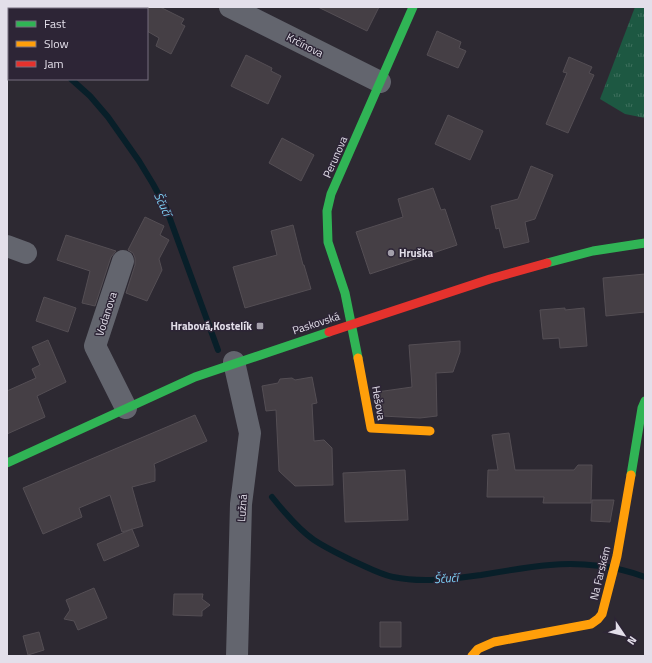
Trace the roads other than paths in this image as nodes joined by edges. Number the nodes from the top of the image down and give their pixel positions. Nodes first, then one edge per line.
1 (230, 7) edge
2 (413, 7) edge
3 (380, 82) junction
4 (645, 243) edge
5 (123, 261) dead end
6 (352, 323) junction
7 (234, 362) junction
8 (645, 401) edge
9 (126, 408) junction
10 (430, 431) dead end
11 (7, 463) edge
12 (237, 656) edge
13 (472, 656) edge

1 - 3 street, Krčínova
2 - 3 street, Perunova
3 - 6 street, Perunova
4 - 6 street, Paskovská
5 - 9 street, Vodanova
6 - 7 street, Paskovská
6 - 10 street, Hešova
7 - 9 street, Paskovská
7 - 12 street, Lužná
8 - 13 street, Na Farském
9 - 11 street, Paskovská

